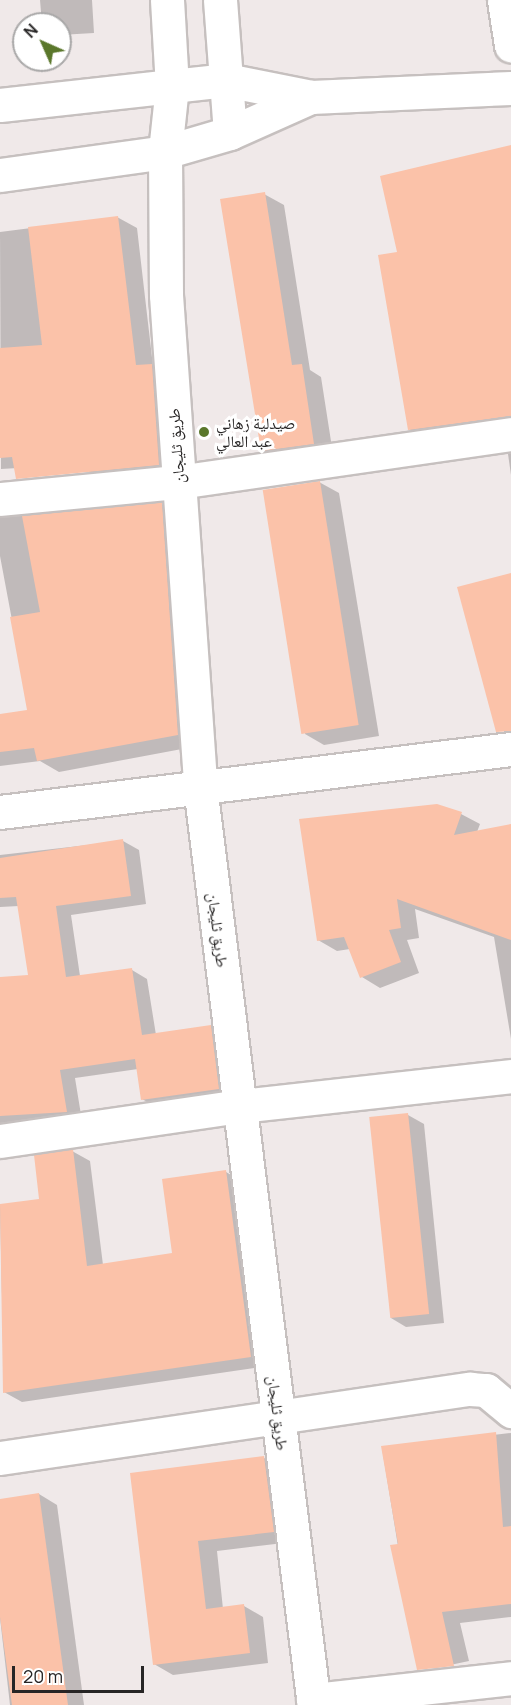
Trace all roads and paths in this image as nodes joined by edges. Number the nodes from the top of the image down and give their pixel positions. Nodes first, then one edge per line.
1 (167, 0) edge
2 (220, 0) edge
3 (504, 0) edge
4 (511, 45) edge
5 (226, 80) junction
6 (172, 86) junction
7 (511, 88) edge
8 (311, 97) junction
9 (0, 105) edge
10 (230, 133) junction
11 (165, 152) junction
12 (0, 175) edge
13 (511, 434) edge
14 (178, 482) junction
15 (0, 499) edge
16 (511, 749) edge
17 (200, 786) junction
18 (0, 812) edge
19 (511, 1076) edge
20 (240, 1106) junction
21 (0, 1141) edge
22 (511, 1411) edge
23 (278, 1417) junction
24 (0, 1458) edge
25 (511, 1678) edge
26 (314, 1702) edge

1 - 6 street, طريق ثليجان
2 - 5 street
3 - 4 street
5 - 6 street
5 - 8 street
5 - 10 street
6 - 9 street
6 - 11 street, طريق ثليجان
7 - 8 street
8 - 10 street
10 - 11 street
11 - 12 street
11 - 14 street, طريق ثليجان
13 - 14 street
14 - 15 street
14 - 17 street, طريق ثليجان
16 - 17 street
17 - 18 street
17 - 20 street, طريق ثليجان
19 - 20 street
20 - 21 street
20 - 23 street, طريق ثليجان
22 - 23 street
23 - 24 street
23 - 26 street, طريق ثليجان
25 - 26 street

